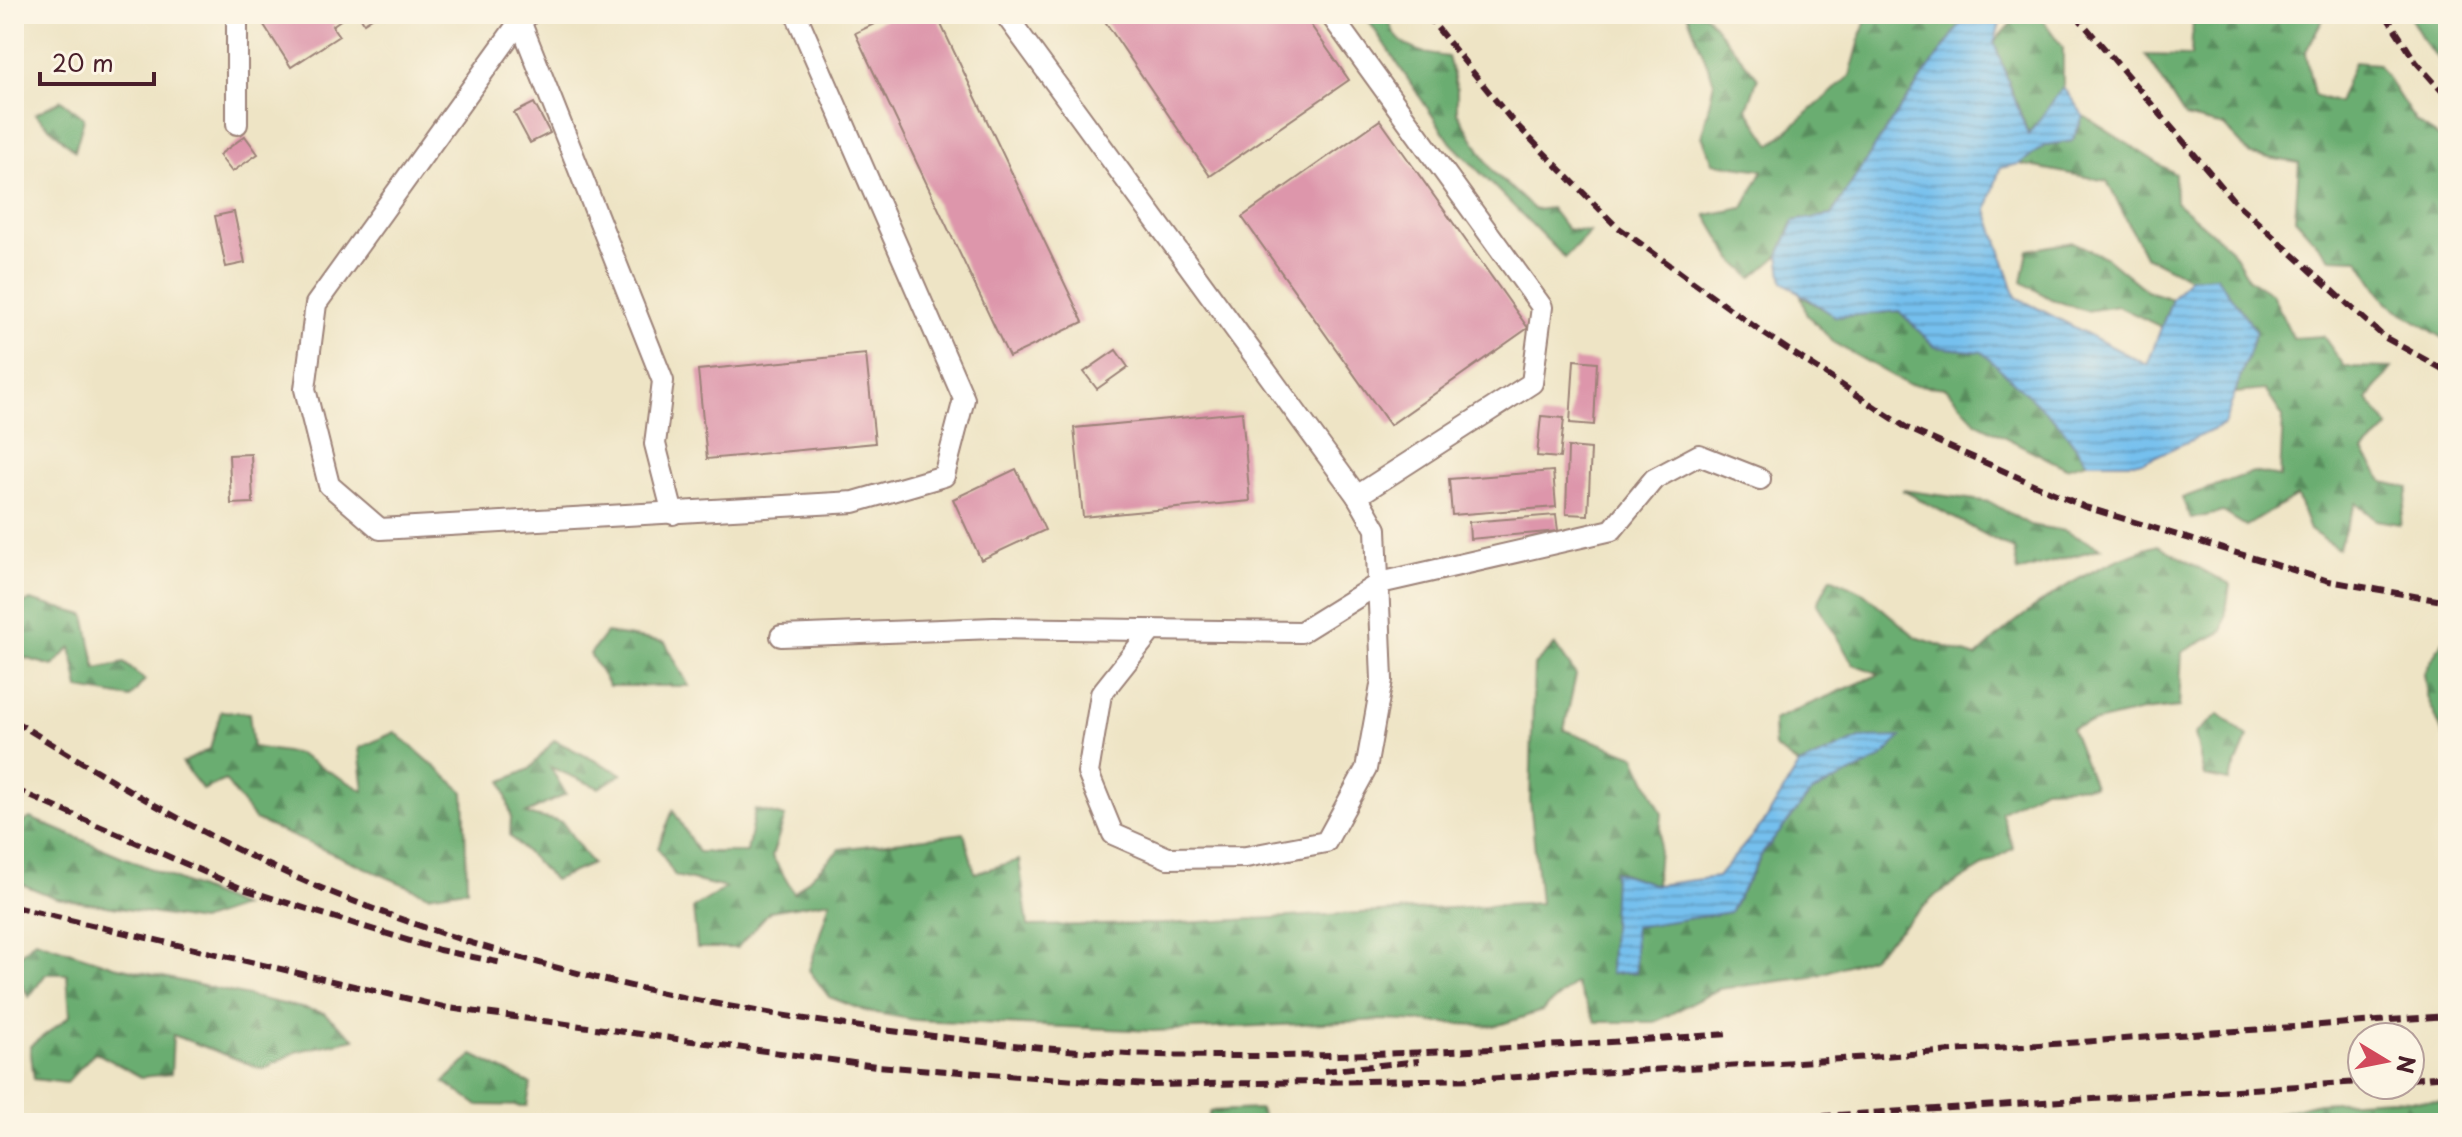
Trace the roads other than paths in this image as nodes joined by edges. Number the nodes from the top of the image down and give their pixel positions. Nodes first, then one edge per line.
1 (237, 14) edge
2 (796, 14) edge
3 (1005, 14) edge
4 (1330, 14) edge
5 (525, 18) edge
6 (237, 124) dead end
7 (1760, 479) dead end
8 (1357, 496) junction
9 (673, 514) junction
10 (1380, 583) junction
11 (1151, 631) junction
12 (781, 636) dead end

1 - 6 lane
2 - 9 lane
3 - 8 lane
4 - 8 lane
5 - 9 lane
5 - 9 lane
7 - 10 lane
8 - 10 lane
10 - 11 lane
10 - 11 lane
11 - 12 lane

